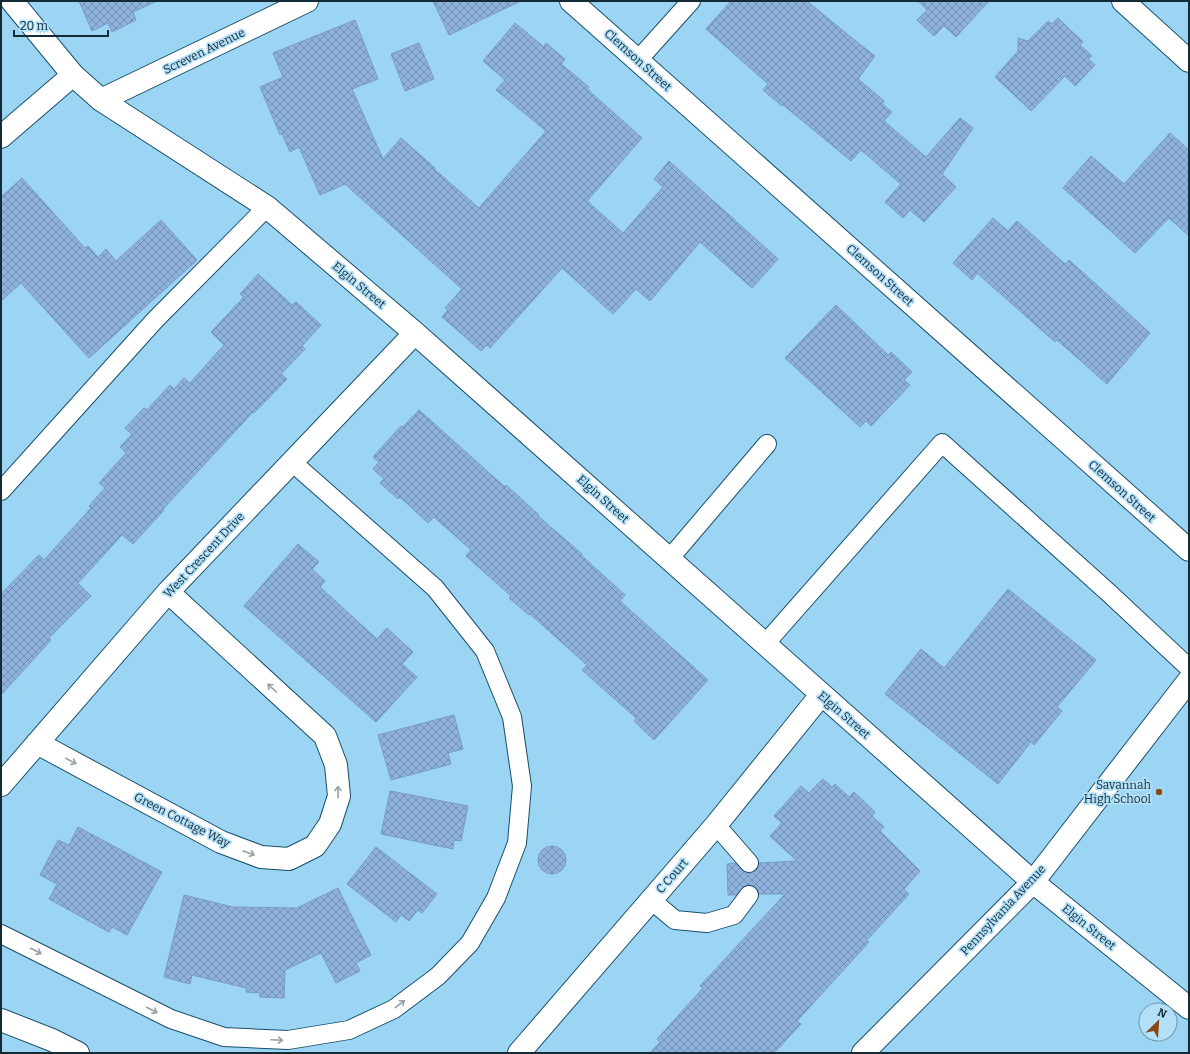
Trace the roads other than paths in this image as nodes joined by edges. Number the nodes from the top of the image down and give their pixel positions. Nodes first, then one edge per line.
1 (12, 1) edge
2 (307, 1) edge
3 (571, 1) edge
4 (691, 1) edge
5 (1123, 1) edge
6 (638, 60) junction
7 (1189, 61) edge
8 (73, 76) junction
9 (101, 100) junction
10 (1, 137) edge
11 (267, 207) junction
12 (415, 333) junction
13 (767, 444) dead end
14 (292, 462) junction
15 (1, 491) edge
16 (1189, 550) edge
17 (670, 558) junction
18 (168, 592) junction
19 (765, 644) junction
20 (1189, 668) edge
21 (1189, 680) edge
22 (821, 695) junction
23 (37, 743) junction
24 (1, 785) edge
25 (716, 825) junction
26 (749, 863) dead end
27 (1033, 882) junction
28 (749, 895) dead end
29 (651, 900) junction
30 (1, 934) edge
31 (1189, 1008) edge
32 (1, 1020) edge
33 (78, 1053) edge
34 (519, 1053) edge
35 (863, 1053) edge

1 - 8 street, Elgin Street
2 - 9 street, Screven Avenue
3 - 6 street, Clemson Street
4 - 6 lane
5 - 7 street
6 - 16 street, Clemson Street
8 - 9 street, Elgin Street
8 - 10 street
9 - 11 street, Elgin Street
11 - 12 street, Elgin Street
11 - 15 lane
12 - 14 street, West Crescent Drive
12 - 17 street, Elgin Street
13 - 17 lane
14 - 18 street, West Crescent Drive
30 -> 14 lane
17 - 19 street, Elgin Street
18 - 23 street, West Crescent Drive
23 -> 18 street, Green Cottage Way
19 - 20 lane
19 - 22 street, Elgin Street
21 - 27 street, Pennsylvania Avenue
22 - 25 street, C Court
22 - 27 street, Elgin Street
23 - 24 street, West Crescent Drive
25 - 26 lane
25 - 29 street, C Court
27 - 31 street, Elgin Street
27 - 35 street, Pennsylvania Avenue
28 - 29 lane
29 - 34 street, C Court
32 - 33 street

